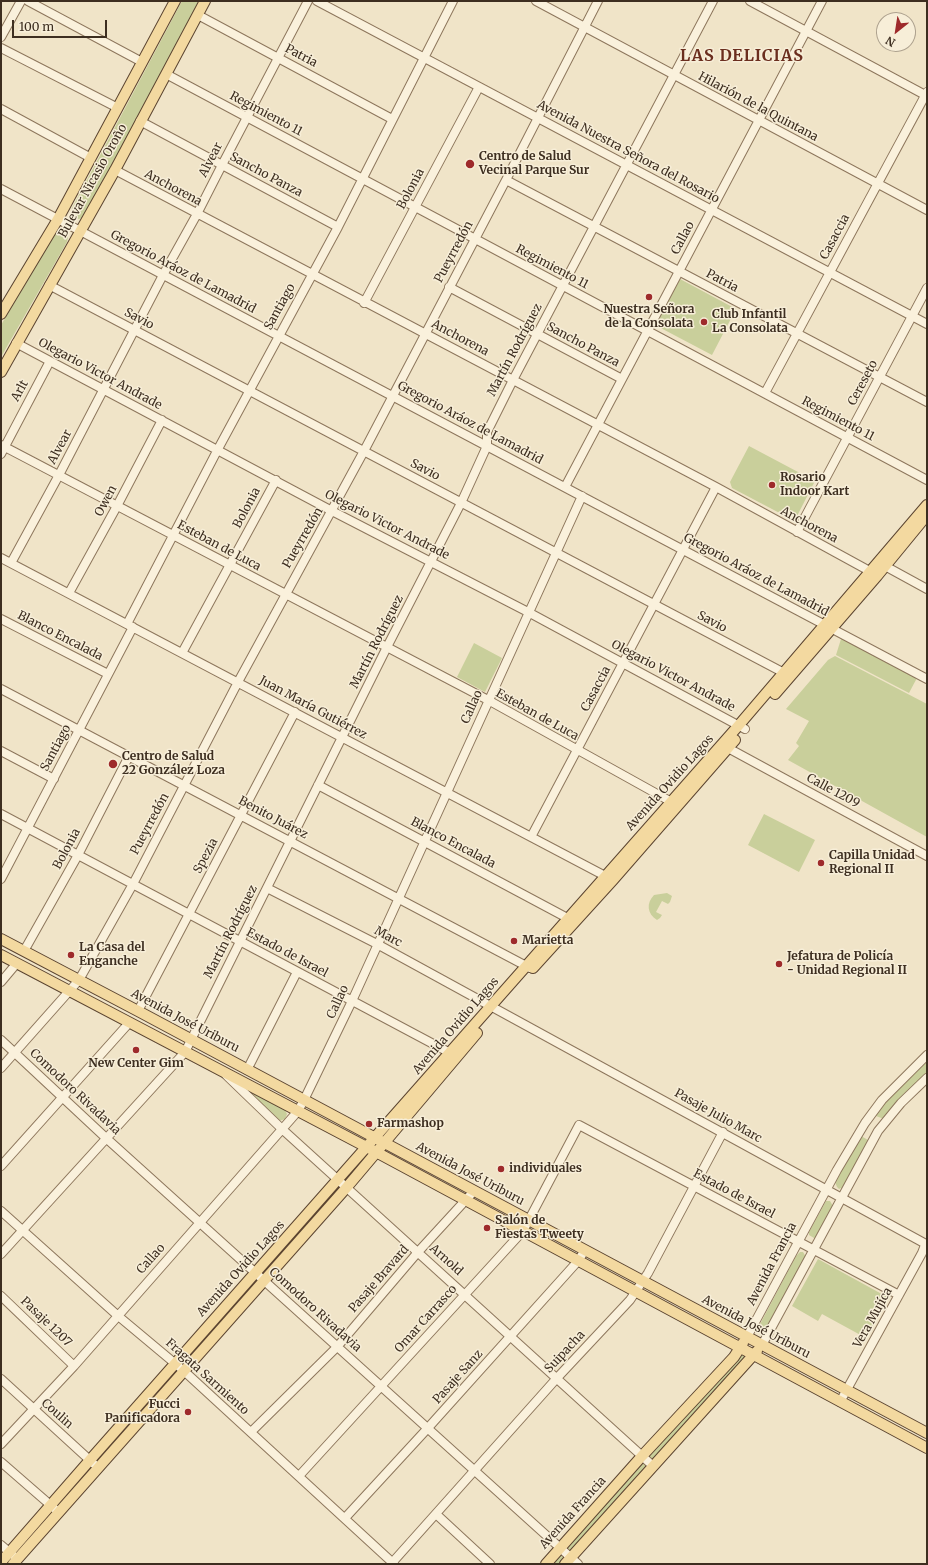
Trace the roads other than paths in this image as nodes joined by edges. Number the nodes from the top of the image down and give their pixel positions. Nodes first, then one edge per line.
1 (21, 1) edge
2 (28, 1) edge
3 (175, 1) edge
4 (205, 1) edge
5 (308, 1) edge
6 (317, 1) edge
7 (453, 1) edge
8 (536, 1) edge
9 (598, 1) edge
10 (714, 1) edge
11 (750, 1) edge
12 (822, 1) edge
13 (198, 15) junction
14 (584, 27) junction
15 (806, 31) junction
16 (1, 37) edge
17 (1, 48) edge
18 (424, 57) junction
19 (278, 58) junction
20 (142, 62) junction
21 (166, 74) junction
22 (674, 76) junction
23 (479, 86) junction
24 (926, 94) edge
25 (118, 108) junction
26 (1, 109) edge
27 (246, 118) junction
28 (538, 118) junction
29 (392, 119) junction
30 (759, 120) junction
31 (140, 121) junction
32 (91, 158) junction
33 (626, 164) junction
34 (222, 165) junction
35 (114, 170) junction
36 (362, 179) junction
37 (506, 180) junction
38 (878, 184) junction
39 (1, 189) edge
40 (415, 207) junction
41 (712, 210) junction
42 (927, 210) edge
43 (197, 214) junction
44 (58, 219) junction
45 (594, 226) junction
46 (338, 227) junction
47 (81, 231) junction
48 (475, 239) junction
49 (679, 271) junction
50 (830, 272) junction
51 (164, 275) junction
52 (312, 275) junction
53 (50, 285) junction
54 (563, 286) junction
55 (449, 287) junction
56 (927, 288) edge
57 (364, 303) junction
58 (1, 314) edge
59 (912, 316) junction
60 (927, 324) edge
61 (134, 330) junction
62 (648, 331) junction
63 (426, 334) junction
64 (538, 334) junction
65 (797, 334) junction
66 (278, 335) junction
67 (16, 343) junction
68 (50, 361) junction
69 (1, 372) edge
70 (879, 378) junction
71 (622, 379) junction
72 (513, 380) junction
73 (104, 389) junction
74 (249, 391) junction
75 (765, 394) junction
76 (392, 395) junction
77 (927, 402) edge
78 (162, 420) junction
79 (597, 426) junction
80 (848, 438) junction
81 (487, 446) junction
82 (2, 449) edge
83 (218, 449) junction
84 (364, 451) junction
85 (59, 475) junction
86 (276, 480) junction
87 (927, 480) edge
88 (565, 487) junction
89 (716, 487) junction
90 (582, 496) junction
91 (462, 503) junction
92 (927, 505) edge
93 (117, 506) junction
94 (332, 511) junction
95 (927, 515) edge
96 (797, 532) junction
97 (173, 536) junction
98 (683, 550) junction
99 (555, 553) junction
100 (1, 558) edge
101 (432, 561) junction
102 (11, 563) junction
103 (230, 565) junction
104 (885, 566) junction
105 (874, 573) junction
106 (927, 589) edge
107 (69, 593) junction
108 (285, 594) junction
109 (654, 605) junction
110 (528, 612) junction
111 (1, 619) edge
112 (130, 626) junction
113 (828, 627) junction
114 (387, 647) junction
115 (182, 653) junction
116 (623, 664) junction
117 (108, 674) junction
118 (787, 675) junction
119 (927, 679) edge
120 (238, 682) junction
121 (1, 689) edge
122 (488, 700) junction
123 (294, 712) junction
124 (742, 727) junction
125 (79, 730) junction
126 (342, 738) junction
127 (728, 748) junction
128 (1, 751) edge
129 (577, 751) junction
130 (128, 756) junction
131 (54, 779) junction
132 (184, 785) junction
133 (318, 785) junction
134 (446, 792) junction
135 (675, 804) junction
136 (1, 814) edge
137 (241, 815) junction
138 (28, 828) junction
139 (531, 837) junction
140 (290, 841) junction
141 (425, 841) junction
142 (78, 855) junction
143 (927, 856) edge
144 (2, 875) edge
145 (609, 879) junction
146 (133, 884) junction
147 (267, 888) junction
148 (398, 898) junction
149 (189, 914) junction
150 (572, 920) junction
151 (1, 939) edge
152 (240, 941) junction
153 (377, 944) junction
154 (24, 951) junction
155 (1, 955) edge
156 (17, 963) junction
157 (530, 967) junction
158 (298, 972) junction
159 (79, 980) junction
160 (1, 982) edge
161 (68, 990) junction
162 (352, 1001) junction
163 (494, 1008) junction
164 (138, 1011) junction
165 (129, 1023) junction
166 (1, 1040) edge
167 (191, 1040) junction
168 (15, 1052) junction
169 (185, 1052) junction
170 (453, 1055) junction
171 (927, 1055) edge
172 (1, 1068) edge
173 (248, 1070) junction
174 (222, 1072) junction
175 (927, 1078) edge
176 (62, 1097) junction
177 (304, 1100) junction
178 (298, 1111) junction
179 (579, 1125) joint
180 (282, 1129) junction
181 (724, 1132) junction
182 (106, 1138) junction
183 (379, 1140) junction
184 (371, 1150) junction
185 (1, 1166) edge
186 (338, 1179) junction
187 (347, 1186) junction
188 (694, 1186) junction
189 (827, 1189) junction
190 (474, 1191) junction
191 (842, 1197) junction
192 (466, 1200) junction
193 (1, 1211) edge
194 (528, 1220) junction
195 (201, 1222) junction
196 (22, 1230) junction
197 (522, 1231) junction
198 (798, 1242) junction
199 (925, 1245) joint
200 (585, 1250) junction
201 (814, 1250) junction
202 (418, 1252) junction
203 (1, 1254) edge
204 (578, 1261) junction
205 (256, 1273) junction
206 (264, 1281) junction
207 (642, 1281) junction
208 (635, 1292) junction
209 (465, 1294) junction
210 (899, 1295) junction
211 (1, 1296) edge
212 (117, 1315) junction
213 (511, 1336) junction
214 (747, 1337) junction
215 (762, 1345) junction
216 (337, 1347) junction
217 (740, 1348) junction
218 (753, 1355) junction
219 (175, 1363) junction
220 (74, 1366) junction
221 (184, 1371) junction
222 (557, 1378) junction
223 (1, 1379) edge
224 (381, 1387) junction
225 (847, 1390) junction
226 (840, 1402) junction
227 (34, 1409) junction
228 (427, 1429) junction
229 (251, 1432) junction
230 (925, 1432) edge
231 (917, 1442) junction
232 (1, 1444) edge
233 (927, 1448) edge
234 (642, 1456) junction
235 (90, 1460) junction
236 (1, 1462) edge
237 (653, 1466) junction
238 (98, 1467) junction
239 (474, 1471) junction
240 (299, 1476) junction
241 (54, 1509) junction
242 (436, 1514) junction
243 (345, 1518) junction
244 (1, 1545) edge
245 (560, 1548) junction
246 (14, 1558) edge
247 (1, 1562) edge
248 (571, 1562) edge
249 (393, 1563) edge
250 (490, 1564) edge
251 (546, 1564) edge

1 - 16 street
2 - 20 street
3 - 20 main road, Bulevar Nicasio Oroño
4 - 13 main road, Bulevar Nicasio Oroño
5 - 19 street, Alvear
6 - 18 street, Avenida Nuestra Señora del Rosario
7 - 18 street, Santiago
8 - 14 street, Hilarión de la Quintana
9 - 14 street, Pueyrredón
10 - 22 street, Martín Rodríguez
11 - 15 street
12 - 15 street, Callao
13 - 19 street, Patria
13 - 21 main road, Bulevar Nicasio Oroño
14 - 22 street, Hilarión de la Quintana
14 - 28 street, Pueyrredón
15 - 24 street
15 - 30 street, Callao
17 - 25 street
18 - 23 street, Avenida Nuestra Señora del Rosario
18 - 29 street, Santiago
19 - 27 street, Alvear
19 - 29 street, Patria
20 - 25 main road, Bulevar Nicasio Oroño
21 - 27 street, Regimiento 11
21 - 31 main road, Bulevar Nicasio Oroño
22 - 30 street, Hilarión de la Quintana
22 - 33 street, Martín Rodríguez
23 - 28 street, Avenida Nuestra Señora del Rosario
23 - 40 street, Bolonia
24 - 38 street, Casaccia
25 - 32 main road, Bulevar Nicasio Oroño
26 - 32 street
27 - 34 street, Alvear
27 - 36 street, Regimiento 11
28 - 33 street, Avenida Nuestra Señora del Rosario
28 - 37 street, Pueyrredón
29 - 36 street, Santiago
30 - 38 street, Hilarión de la Quintana
30 - 41 street, Callao
31 - 34 street, Sancho Panza
31 - 35 main road, Bulevar Nicasio Oroño
32 - 44 main road, Bulevar Nicasio Oroño
33 - 41 street, Avenida Nuestra Señora del Rosario
33 - 45 street, Martín Rodríguez
34 - 43 street, Alvear
34 - 46 street, Sancho Panza
35 - 43 street, Anchorena
35 - 47 main road, Bulevar Nicasio Oroño
36 - 40 street, Regimiento 11
36 - 46 street, Santiago
37 - 45 street, Patria
37 - 48 street, Pueyrredón
38 - 42 street, Hilarión de la Quintana
38 - 50 street, Casaccia
39 - 44 street, Gregorio Aráoz de Lamadrid
40 - 48 street, Regimiento 11
40 - 57 street, Bolonia
41 - 49 street, Callao
41 - 50 street, Avenida Nuestra Señora del Rosario
43 - 51 street, Alvear
43 - 52 street, Anchorena
44 - 47 street, Gregorio Aráoz de Lamadrid
44 - 58 main road, Bulevar Nicasio Oroño
45 - 49 street, Patria
45 - 54 street, Martín Rodríguez
46 - 52 street, Santiago
47 - 51 street, Gregorio Aráoz de Lamadrid
47 - 53 main road, Bulevar Nicasio Oroño
48 - 54 street, Regimiento 11
48 - 55 street, Pueyrredón
49 - 62 street, Callao
49 - 65 street, Patria
50 - 59 street, Avenida Nuestra Señora del Rosario
50 - 65 street, Casaccia
51 - 61 street, Alvear
51 - 66 street, Gregorio Aráoz de Lamadrid
52 - 57 street, Anchorena
52 - 66 street, Santiago
53 - 61 street, Savio
53 - 67 main road, Bulevar Nicasio Oroño
54 - 62 street, Regimiento 11
54 - 64 street, Martín Rodríguez
55 - 63 street, Pueyrredón
55 - 64 street, Sancho Panza
56 - 59 street, Cereseto
57 - 63 street, Anchorena
59 - 60 street, Avenida Nuestra Señora del Rosario
59 - 70 street, Cereseto
61 - 73 street, Alvear
61 - 74 street, Savio
62 - 71 street, Callao
62 - 75 street, Regimiento 11
63 - 72 street, Anchorena
63 - 76 street, Pueyrredón
64 - 71 street, Sancho Panza
64 - 72 street, Martín Rodríguez
65 - 70 street, Patria
65 - 75 street, Casaccia
66 - 74 street, Santiago
66 - 76 street, Gregorio Aráoz de Lamadrid
67 - 68 street, Olegario Victor Andrade
67 - 69 main road, Bulevar Nicasio Oroño
68 - 73 street, Olegario Victor Andrade
68 - 82 street, Arlt
70 - 77 street, Patria
70 - 80 street, Cereseto
71 - 79 street, Callao
72 - 79 street, Anchorena
72 - 81 street, Martín Rodríguez
73 - 78 street, Olegario Victor Andrade
73 - 85 street, Alvear
74 - 83 street, Santiago
74 - 84 street, Savio
75 - 80 street, Regimiento 11
76 - 81 street, Gregorio Aráoz de Lamadrid
76 - 84 street, Pueyrredón
78 - 83 street, Olegario Victor Andrade
78 - 93 street, Owen
79 - 88 street, Callao
79 - 89 street, Anchorena
80 - 87 street, Regimiento 11
80 - 96 street, Cereseto
81 - 88 street, Gregorio Aráoz de Lamadrid
81 - 91 street, Martín Rodríguez
82 - 85 street, Esteban de Luca
83 - 86 street, Olegario Victor Andrade
83 - 97 street, Santiago
84 - 91 street, Savio
84 - 94 street, Pueyrredón
85 - 93 street, Esteban de Luca
85 - 102 street, Alvear
86 - 94 street, Olegario Victor Andrade
86 - 103 street, Bolonia
88 - 90 street, Gregorio Aráoz de Lamadrid
89 - 96 street, Anchorena
89 - 98 street, Casaccia
90 - 98 street, Gregorio Aráoz de Lamadrid
90 - 99 street, Callao
91 - 99 street, Savio
91 - 101 street, Martín Rodríguez
92 - 105 main road, Avenida Ovidio Lagos
93 - 97 street, Esteban de Luca
93 - 107 street, Owen
94 - 101 street, Olegario Victor Andrade
94 - 108 street, Pueyrredón
95 - 104 main road, Avenida Ovidio Lagos
96 - 105 street, Anchorena
97 - 103 street, Esteban de Luca
97 - 112 street, Santiago
98 - 109 street, Casaccia
98 - 113 street, Gregorio Aráoz de Lamadrid
99 - 109 street, Savio
99 - 110 street, Callao
100 - 102 street, Juan María Gutiérrez
101 - 110 street, Olegario Victor Andrade
101 - 114 street, Martín Rodríguez
102 - 107 street, Juan María Gutiérrez
103 - 108 street, Esteban de Luca
103 - 115 street, Bolonia
104 - 105 main road, Avenida Ovidio Lagos
104 - 106 street
105 - 113 main road, Avenida Ovidio Lagos
107 - 112 street, Juan María Gutiérrez
108 - 114 street, Esteban de Luca
108 - 120 street, Pueyrredón
109 - 116 street, Casaccia
109 - 118 street, Savio
110 - 116 street, Olegario Victor Andrade
110 - 122 street, Callao
111 - 117 street, Blanco Encalada
112 - 115 street, Juan María Gutiérrez
112 - 117 street, Santiago
113 - 118 main road, Avenida Ovidio Lagos
113 - 119 street, Gregorio Aráoz de Lamadrid
114 - 122 street, Esteban de Luca
114 - 126 street, Martín Rodríguez
115 - 120 street, Juan María Gutiérrez
116 - 124 street, Olegario Victor Andrade
116 - 129 street, Casaccia
117 - 125 street, Santiago
118 - 124 main road, Avenida Ovidio Lagos
120 - 123 street, Juan María Gutiérrez
120 - 132 street, Pueyrredón
121 - 125 street, Benito Juárez
122 - 129 street, Esteban de Luca
122 - 134 street, Callao
123 - 126 street, Juan María Gutiérrez
123 - 137 street, Spezia
124 - 127 main road, Avenida Ovidio Lagos
124 - 135 main road, Avenida Ovidio Lagos
125 - 130 street, Benito Juárez
125 - 131 street, Santiago
126 - 133 street, Martín Rodríguez
126 - 134 street, Juan María Gutiérrez
127 - 135 main road, Avenida Ovidio Lagos
127 - 143 street, Calle 1209
128 - 131 street
129 - 135 street, Esteban de Luca
129 - 139 street, Casaccia
130 - 132 street, Benito Juárez
130 - 142 street, Bolonia
131 - 138 street, Santiago
132 - 137 street, Benito Juárez
132 - 146 street, Pueyrredón
133 - 140 street, Martín Rodríguez
133 - 141 street, Blanco Encalada
134 - 139 street, Juan María Gutiérrez
134 - 141 street, Callao
135 - 145 main road, Avenida Ovidio Lagos
136 - 138 street, Estado de Israel
137 - 140 street, Benito Juárez
137 - 149 street, Spezia
138 - 142 street, Estado de Israel
138 - 144 street, Santiago
139 - 145 street, Juan María Gutiérrez
140 - 147 street, Martín Rodríguez
140 - 148 street, Benito Juárez
141 - 148 street, Callao
141 - 150 street, Blanco Encalada
142 - 146 street, Estado de Israel
142 - 154 street, Bolonia
145 - 150 main road, Avenida Ovidio Lagos
146 - 149 street, Estado de Israel
146 - 159 street, Pueyrredón
147 - 152 street, Martín Rodríguez
147 - 153 street, Marc
148 - 153 street, Callao
148 - 157 street, Benito Juárez
149 - 152 street, Estado de Israel
149 - 164 street, Spezia
150 - 157 main road, Avenida Ovidio Lagos
151 - 154 main road, Avenida José Uriburu
152 - 158 street, Estado de Israel
152 - 167 street, Martín Rodríguez
153 - 162 street, Callao
153 - 163 street, Marc
154 - 159 main road, Avenida José Uriburu
155 - 156 main road, Avenida José Uriburu
156 - 160 street
156 - 161 main road, Avenida José Uriburu
157 - 163 main road, Avenida Ovidio Lagos
158 - 162 street, Estado de Israel
158 - 173 street
159 - 161 street, Pueyrredón
159 - 164 main road, Avenida José Uriburu
161 - 165 main road, Avenida José Uriburu
161 - 168 street, Pueyrredón
162 - 170 street, Estado de Israel
162 - 177 street, Callao
163 - 170 main road, Avenida Ovidio Lagos
163 - 181 street, Pasaje Julio Marc
164 - 167 main road, Avenida José Uriburu
165 - 169 main road, Avenida José Uriburu
165 - 176 street
166 - 168 street, Comodoro Rivadavia
167 - 169 street, Martín Rodríguez
167 - 173 main road, Avenida José Uriburu
168 - 172 street, Pueyrredón
168 - 176 street, Comodoro Rivadavia
169 - 174 main road, Avenida José Uriburu
169 - 182 street, Martín Rodríguez
170 - 183 main road, Avenida Ovidio Lagos
171 - 189 street, Avenida Francia
173 - 177 main road, Avenida José Uriburu
174 - 178 main road, Avenida José Uriburu
174 - 180 street, Arnold
175 - 191 street
176 - 182 street, Comodoro Rivadavia
176 - 185 street
177 - 178 street, Callao
177 - 183 main road, Avenida José Uriburu
178 - 180 street, Callao
178 - 184 main road, Avenida José Uriburu
179 - 188 street, Estado de Israel
179 - 194 street, Omar Carrasco
180 - 186 street, Arnold
180 - 195 street, Callao
181 - 188 street, Suipacha
181 - 189 street, Pasaje Julio Marc
182 - 195 street, Comodoro Rivadavia
182 - 196 street, Martín Rodríguez
183 - 184 main road, Avenida Ovidio Lagos
183 - 190 main road, Avenida José Uriburu
184 - 186 main road, Avenida Ovidio Lagos
184 - 187 main road, Avenida Ovidio Lagos
184 - 192 main road, Avenida José Uriburu
186 - 187 street, Arnold
186 - 205 main road, Avenida Ovidio Lagos
187 - 202 street, Arnold
187 - 206 main road, Avenida Ovidio Lagos
188 - 198 street, Estado de Israel
188 - 207 street, Suipacha
189 - 191 street, Pasaje Julio Marc
189 - 198 street, Avenida Francia
190 - 192 street, Pasaje Bravard
190 - 194 main road, Avenida José Uriburu
191 - 199 street, Pasaje Julio Marc
191 - 201 street
192 - 197 main road, Avenida José Uriburu
192 - 202 street, Pasaje Bravard
193 - 196 street, Fragata Sarmiento
194 - 197 street, Omar Carrasco
194 - 200 main road, Avenida José Uriburu
195 - 205 street, Comodoro Rivadavia
195 - 212 street, Callao
196 - 203 street, Martín Rodríguez
196 - 212 street, Fragata Sarmiento
197 - 204 main road, Avenida José Uriburu
197 - 209 street, Omar Carrasco
198 - 201 street, Estado de Israel
198 - 214 street, Avenida Francia
199 - 210 street, Vera Mujíca
200 - 204 street, Pasaje Sanz
200 - 207 main road, Avenida José Uriburu
201 - 210 street, Estado de Israel
201 - 215 street
202 - 209 street, Arnold
202 - 216 street, Pasaje Bravard
204 - 208 main road, Avenida José Uriburu
204 - 213 street, Pasaje Sanz
205 - 206 street, Comodoro Rivadavia
205 - 219 main road, Avenida Ovidio Lagos
206 - 216 street, Comodoro Rivadavia
206 - 221 main road, Avenida Ovidio Lagos
207 - 208 street, Suipacha
207 - 214 main road, Avenida José Uriburu
208 - 217 main road, Avenida José Uriburu
208 - 222 street, Suipacha
209 - 213 street, Arnold
209 - 224 street, Omar Carrasco
210 - 225 street, Vera Mujíca
211 - 220 street, Pasaje 1207
212 - 219 street, Fragata Sarmiento
212 - 220 street, Callao
213 - 222 street, Arnold
213 - 228 street, Pasaje Sanz
214 - 215 main road, Avenida José Uriburu
214 - 217 main road, Avenida Francia
215 - 218 main road
215 - 225 main road, Avenida José Uriburu
216 - 224 street, Comodoro Rivadavia
216 - 229 street, Pasaje Bravard
217 - 218 main road, Avenida José Uriburu
217 - 234 main road, Avenida Francia
218 - 226 main road, Avenida José Uriburu
218 - 237 main road
219 - 221 street, Fragata Sarmiento
219 - 235 main road, Avenida Ovidio Lagos
220 - 227 street, Callao
221 - 229 street, Fragata Sarmiento
221 - 238 main road, Avenida Ovidio Lagos
222 - 234 street, Arnold
222 - 239 street, Suipacha
223 - 227 street, Coulin
224 - 228 street, Comodoro Rivadavia
224 - 240 street, Omar Carrasco
225 - 226 street, Vera Mujíca
225 - 230 main road, Avenida José Uriburu
226 - 231 main road, Avenida José Uriburu
227 - 232 street, Callao
227 - 235 street, Coulin
228 - 239 street, Comodoro Rivadavia
228 - 243 street, Pasaje Sanz
229 - 240 street, Fragata Sarmiento
230 - 231 street
231 - 233 main road, Avenida José Uriburu
234 - 237 street, Arnold
234 - 245 main road, Avenida Francia
235 - 238 street, Coulin
235 - 241 main road, Avenida Ovidio Lagos
236 - 241 street
237 - 248 main road
238 - 241 main road, Avenida Ovidio Lagos
239 - 242 street, Suipacha
239 - 245 street, Comodoro Rivadavia
240 - 243 street, Fragata Sarmiento
241 - 246 main road, Avenida Ovidio Lagos
242 - 249 street, Suipacha
242 - 250 street
243 - 249 street, Fragata Sarmiento
244 - 246 street
245 - 248 street, Comodoro Rivadavia
245 - 251 main road, Avenida Francia
246 - 247 main road, Avenida Ovidio Lagos

